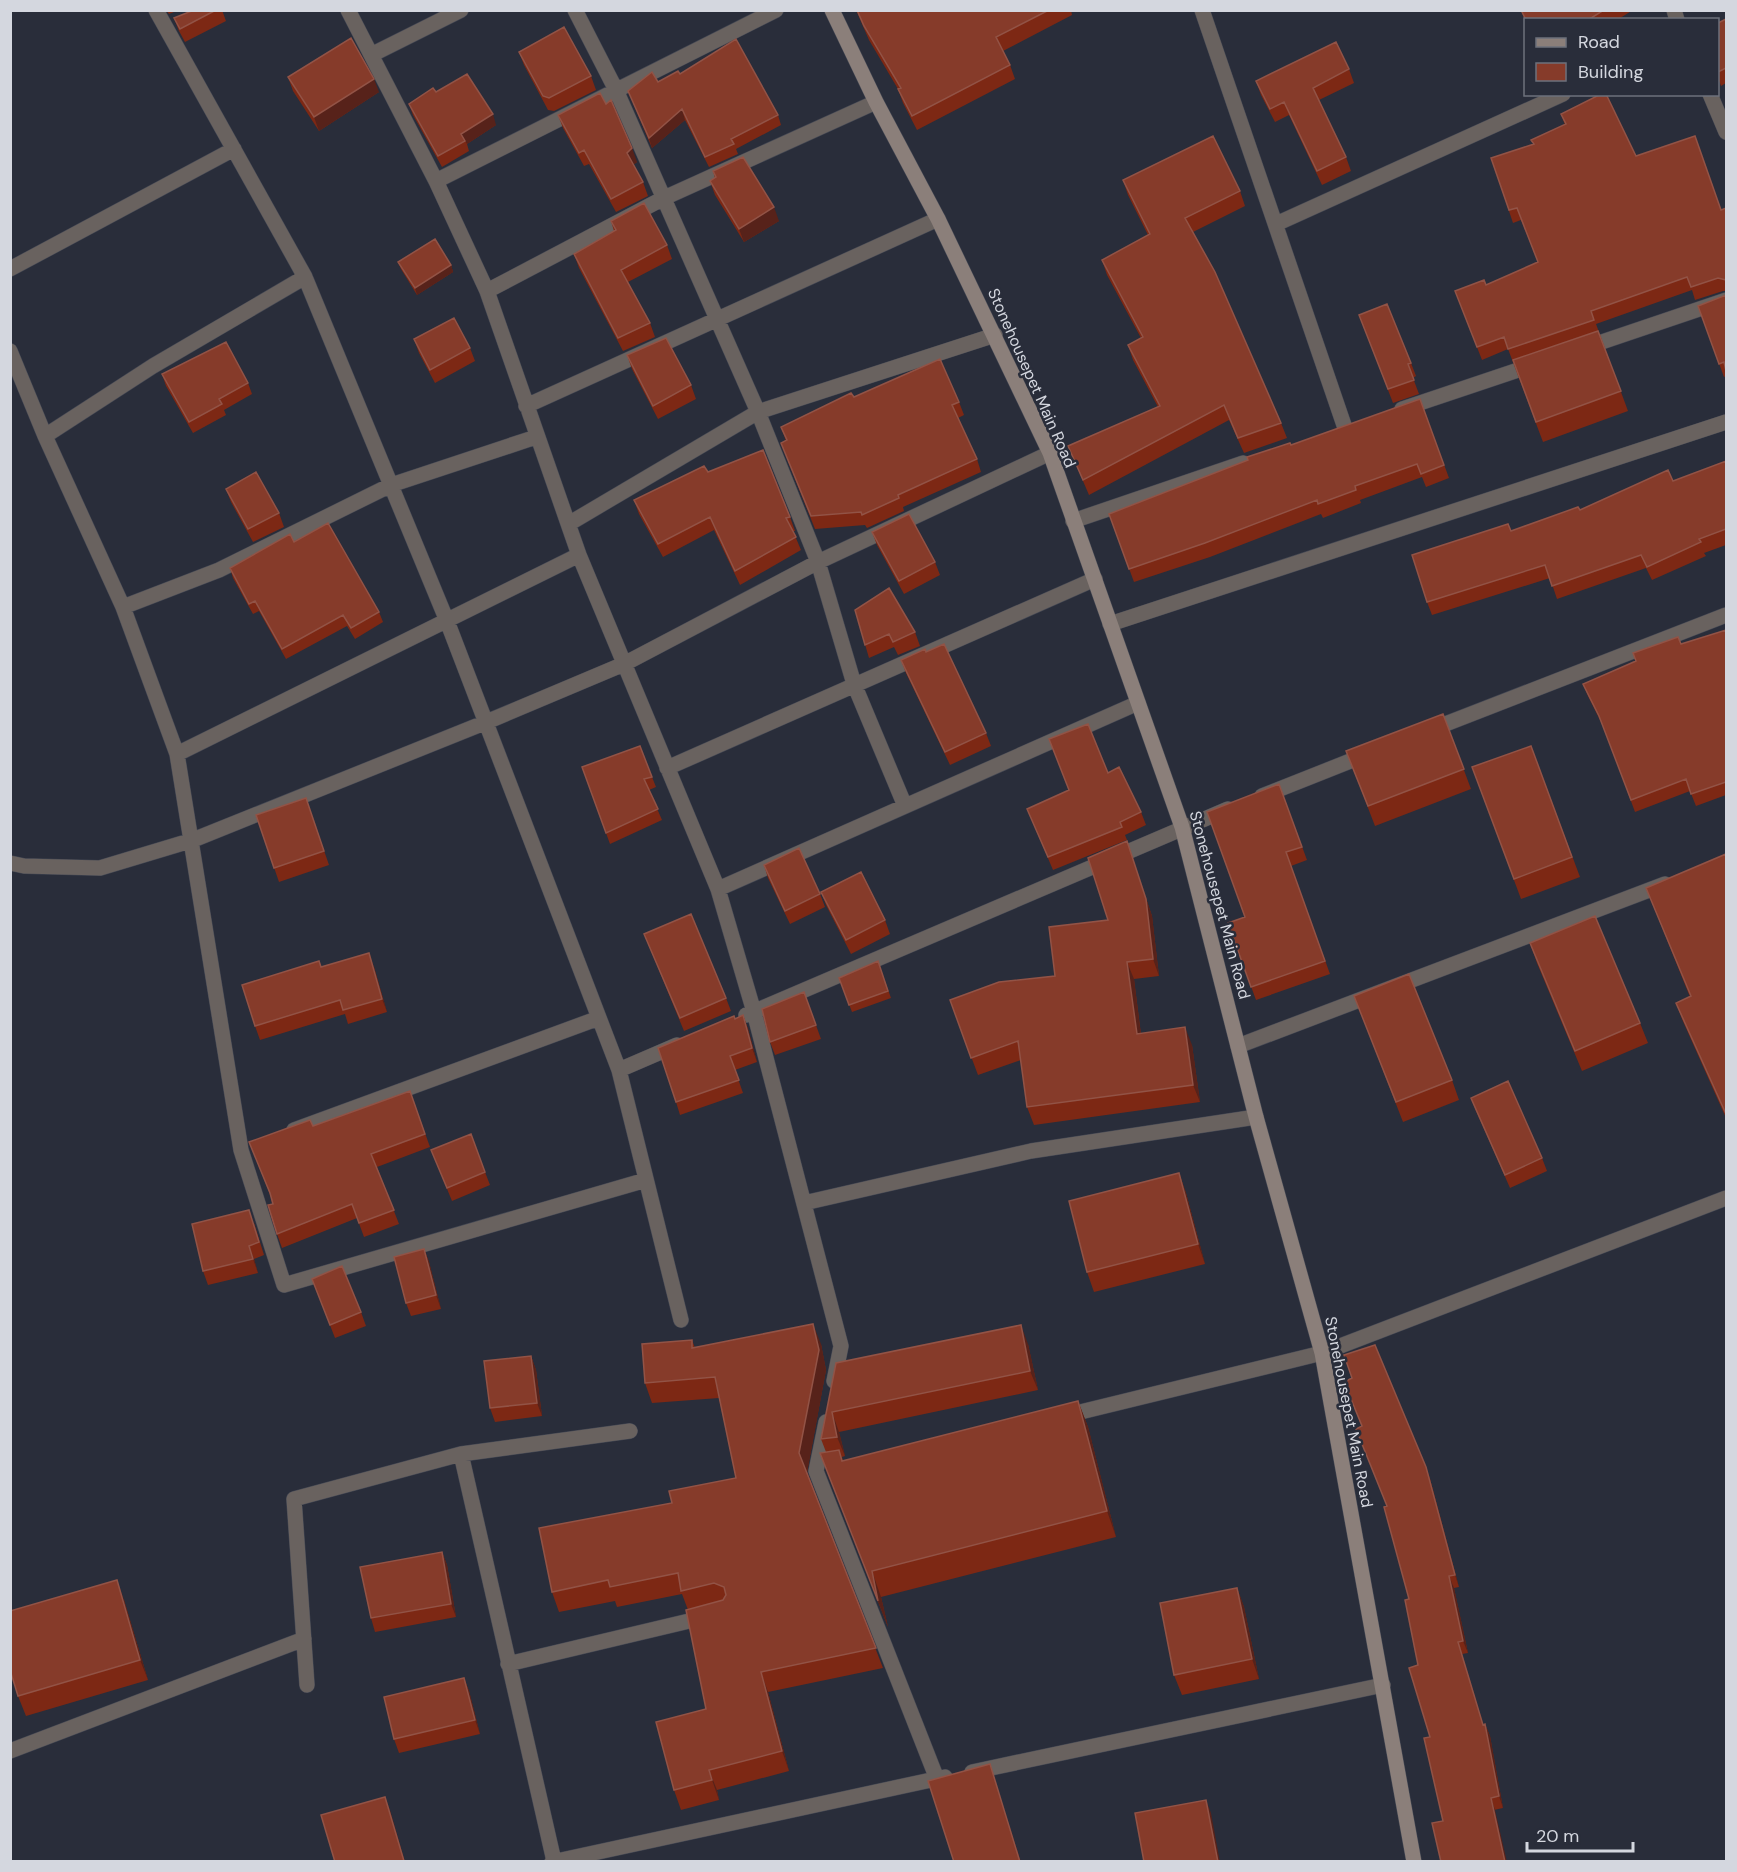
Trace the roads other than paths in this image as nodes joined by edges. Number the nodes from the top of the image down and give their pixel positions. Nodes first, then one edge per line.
1 (156, 10) edge
2 (348, 10) edge
3 (461, 10) edge
4 (575, 10) edge
5 (777, 10) edge
6 (832, 10) edge
7 (1202, 10) edge
8 (371, 55) junction
9 (616, 90) junction
10 (1559, 96) edge
11 (1711, 96) edge
12 (876, 102) junction
13 (1726, 130) edge
14 (234, 149) junction
15 (436, 181) junction
16 (664, 198) junction
17 (938, 219) junction
18 (1276, 224) junction
19 (10, 269) edge
20 (305, 277) junction
21 (487, 291) junction
22 (1726, 300) edge
23 (718, 320) junction
24 (995, 335) junction
25 (10, 351) edge
26 (1569, 353) edge
27 (1547, 360) edge
28 (526, 406) junction
29 (758, 412) junction
30 (1390, 413) edge
31 (1726, 422) edge
32 (1345, 428) edge
33 (45, 436) junction
34 (536, 437) junction
35 (1050, 453) junction
36 (1254, 459) edge
37 (390, 485) junction
38 (1073, 521) junction
39 (570, 523) junction
40 (579, 555) junction
41 (818, 562) junction
42 (1095, 579) junction
43 (123, 607) junction
44 (1726, 615) edge
45 (447, 621) junction
46 (1110, 624) junction
47 (624, 664) junction
48 (854, 684) junction
49 (1138, 703) junction
50 (484, 723) junction
51 (1416, 736) edge
52 (1382, 749) edge
53 (177, 754) junction
54 (668, 768) junction
55 (905, 806) junction
56 (1182, 827) junction
57 (193, 840) junction
58 (10, 863) edge
59 (1682, 877) edge
60 (718, 889) junction
61 (754, 1012) junction
62 (599, 1018) junction
63 (733, 1021) edge
64 (692, 1039) edge
65 (1238, 1046) junction
66 (619, 1070) junction
67 (1256, 1117) junction
68 (274, 1137) edge
69 (646, 1180) junction
70 (1726, 1197) edge
71 (804, 1203) junction
72 (681, 1320) dead end
73 (1322, 1353) junction
74 (1048, 1420) edge
75 (630, 1431) dead end
76 (461, 1454) junction
77 (836, 1468) edge
78 (816, 1471) junction
79 (724, 1613) edge
80 (304, 1639) junction
81 (508, 1664) junction
82 (307, 1685) dead end
83 (1383, 1685) junction
84 (10, 1751) edge
85 (938, 1779) junction
86 (553, 1861) edge
87 (1414, 1862) edge

1 - 14 street
2 - 8 street
3 - 8 street
4 - 9 street
5 - 9 street
6 - 12 main road, Stonehousepet Main Road
7 - 18 street
8 - 15 street
9 - 15 street
9 - 16 street
10 - 18 street
11 - 13 street
12 - 16 street
12 - 17 main road, Stonehousepet Main Road
14 - 19 street
14 - 20 street
15 - 21 street
16 - 21 street
16 - 23 street
17 - 23 street
17 - 24 main road, Stonehousepet Main Road
18 - 32 street
20 - 33 street
20 - 37 street
21 - 28 street
22 - 26 street
23 - 28 street
23 - 29 street
24 - 29 street
24 - 35 main road, Stonehousepet Main Road
25 - 33 street
27 - 30 street
28 - 34 street
29 - 39 street
29 - 41 street
31 - 46 street
33 - 43 street
34 - 37 street
34 - 39 street
35 - 38 main road, Stonehousepet Main Road
35 - 41 street
36 - 38 street
37 - 43 street
37 - 45 street
38 - 42 main road, Stonehousepet Main Road
39 - 40 street
40 - 45 street
40 - 47 street
41 - 47 street
41 - 48 street
42 - 46 main road, Stonehousepet Main Road
42 - 48 street
43 - 53 street
44 - 51 street
45 - 50 street
45 - 53 street
46 - 49 main road, Stonehousepet Main Road
47 - 50 street
47 - 54 street
48 - 54 street
48 - 55 street
49 - 55 street
49 - 56 main road, Stonehousepet Main Road
50 - 57 street
50 - 62 street
52 - 56 street
53 - 57 street
54 - 60 street
55 - 60 street
56 - 61 street
56 - 65 main road, Stonehousepet Main Road
57 - 58 street
57 - 69 street
59 - 65 street
60 - 61 street
61 - 63 street
61 - 71 street
62 - 66 street
62 - 68 street
64 - 66 street
65 - 67 main road, Stonehousepet Main Road
66 - 69 street
67 - 71 street
67 - 73 main road, Stonehousepet Main Road
69 - 72 street
70 - 73 street
71 - 78 street
73 - 74 street
73 - 83 main road, Stonehousepet Main Road
75 - 76 street
76 - 80 street
76 - 81 street
77 - 78 street
78 - 85 street
79 - 81 street
80 - 82 street
80 - 84 street
81 - 86 street
83 - 85 street
83 - 87 main road, Stonehousepet Main Road
85 - 86 street

